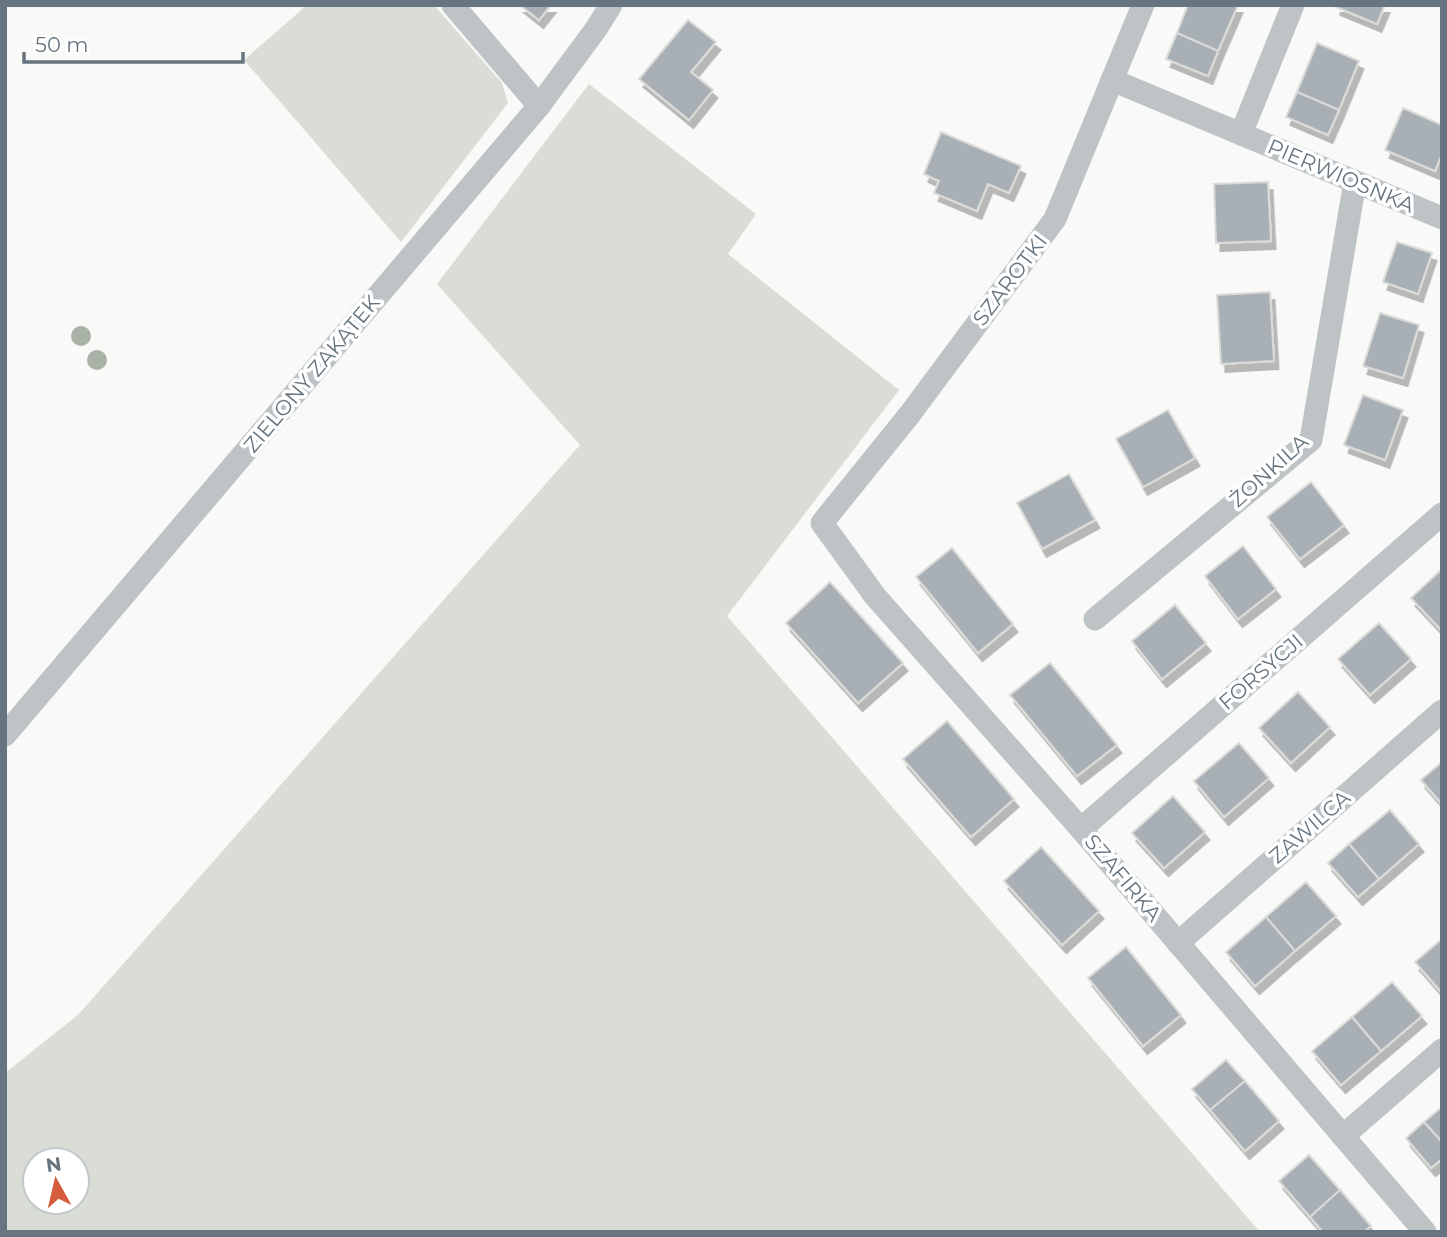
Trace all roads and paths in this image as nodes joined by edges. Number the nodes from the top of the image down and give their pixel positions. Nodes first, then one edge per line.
1 (453, 5) edge
2 (611, 5) edge
3 (1143, 5) edge
4 (1293, 5) edge
5 (1112, 80) junction
6 (539, 106) junction
7 (1241, 134) junction
8 (1355, 181) junction
9 (1442, 218) edge
10 (1442, 514) edge
11 (822, 523) joint
12 (1095, 620) dead end
13 (1442, 711) edge
14 (5, 735) edge
15 (1081, 829) junction
16 (1178, 943) junction
17 (1442, 1050) edge
18 (1343, 1136) junction
19 (1425, 1232) edge

1 - 6 street
2 - 6 street, ZIELONY ZAKĄTEK
3 - 5 street, SZAROTKI
4 - 7 street, PIERWIOSNKA
5 - 7 street, PIERWIOSNKA
5 - 11 street, SZAROTKI
6 - 14 street, ZIELONY ZAKĄTEK
7 - 8 street, PIERWIOSNKA
8 - 9 street, PIERWIOSNKA
8 - 12 street, ŻONKILA
10 - 15 street, FORSYCJI
11 - 15 street, SZAFIRKA
13 - 16 street, ZAWILCA
15 - 16 street, SZAFIRKA
16 - 18 street, SZAFIRKA
17 - 18 street
18 - 19 street, SZAFIRKA

